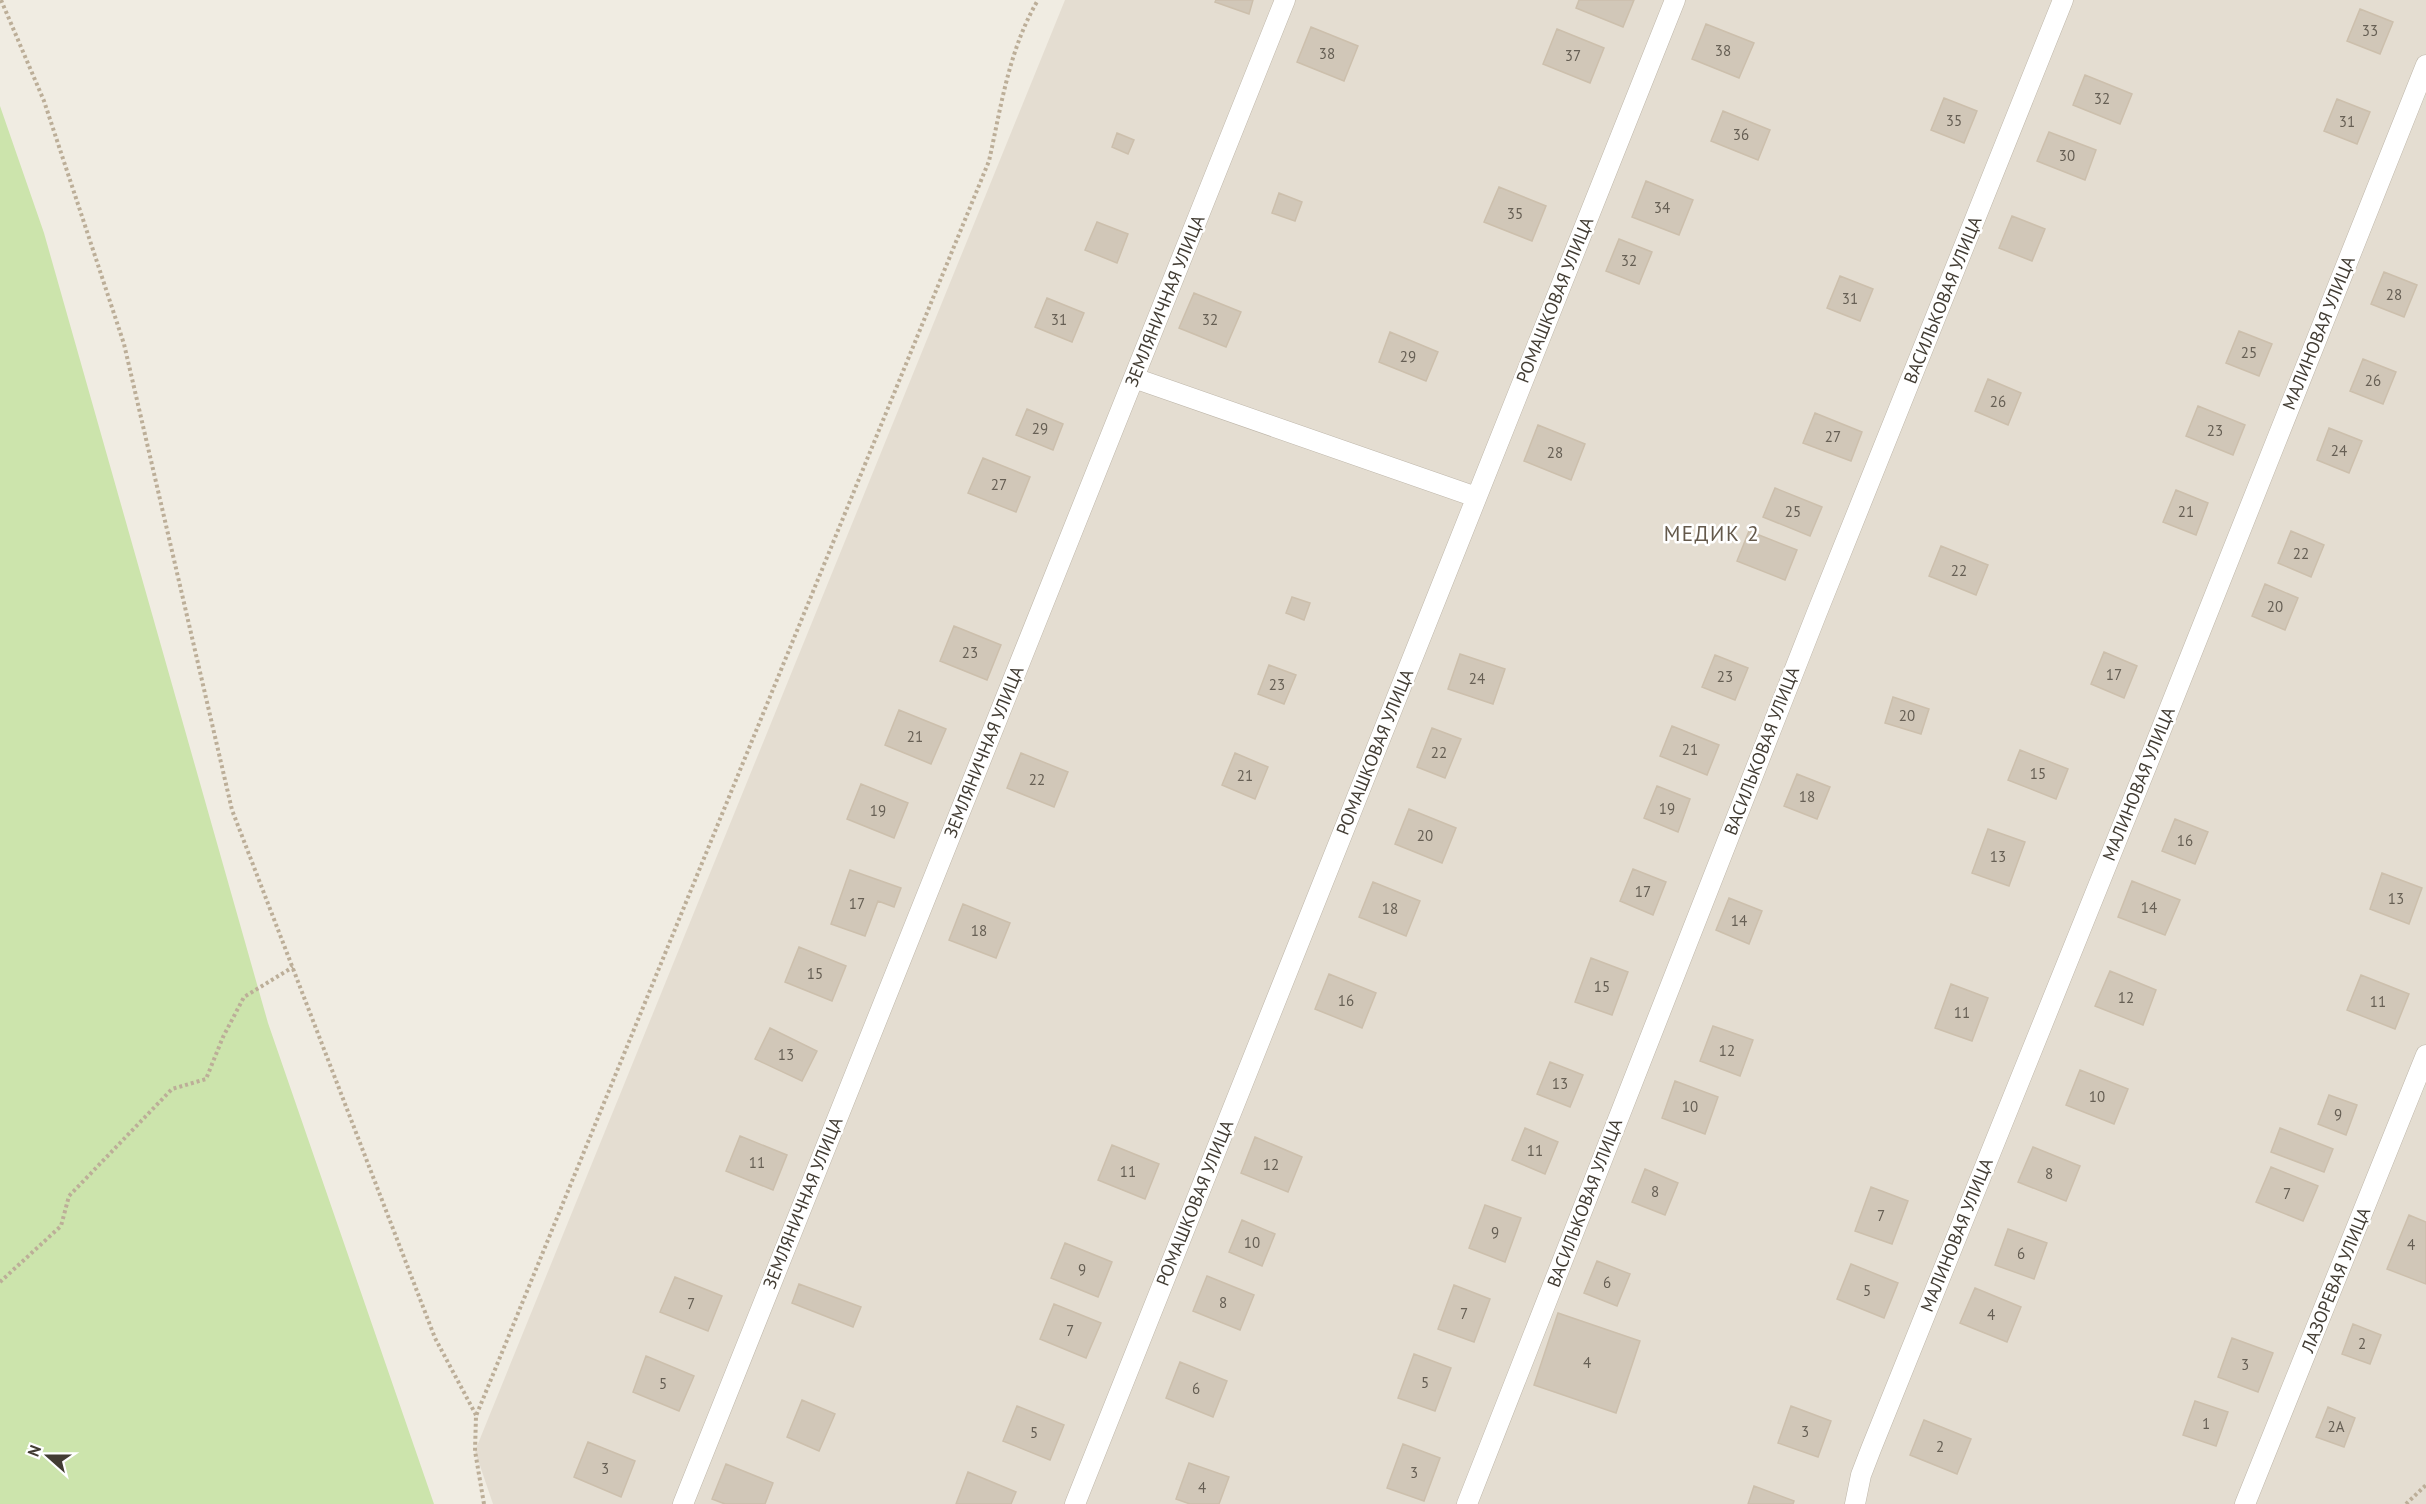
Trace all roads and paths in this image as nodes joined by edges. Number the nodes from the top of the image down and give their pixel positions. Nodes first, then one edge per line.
1 (1, 0) edge
2 (1038, 0) edge
3 (1285, 0) edge
4 (1675, 0) edge
5 (2063, 0) edge
6 (2426, 65) edge
7 (1134, 378) junction
8 (1476, 497) junction
9 (292, 967) junction
10 (2426, 1055) edge
11 (0, 1282) edge
12 (476, 1416) junction
13 (2426, 1485) edge
14 (484, 1504) edge
15 (683, 1504) edge
16 (1075, 1504) edge
17 (1467, 1504) edge
18 (1855, 1504) edge
19 (2245, 1504) edge
20 (2406, 1504) edge

1 - 9 path
2 - 12 path
3 - 7 street, ЗЕМЛЯНИЧНАЯ УЛИЦА
4 - 8 street, РОМАШКОВАЯ УЛИЦА
5 - 17 street, ВАСИЛЬКОВАЯ УЛИЦА
6 - 18 street, МАЛИНОВАЯ УЛИЦА
7 - 8 street
7 - 15 street, ЗЕМЛЯНИЧНАЯ УЛИЦА
8 - 16 street, РОМАШКОВАЯ УЛИЦА
9 - 11 path
9 - 12 path
10 - 19 street, ЛАЗОРЕВАЯ УЛИЦА
12 - 14 path
13 - 20 path

